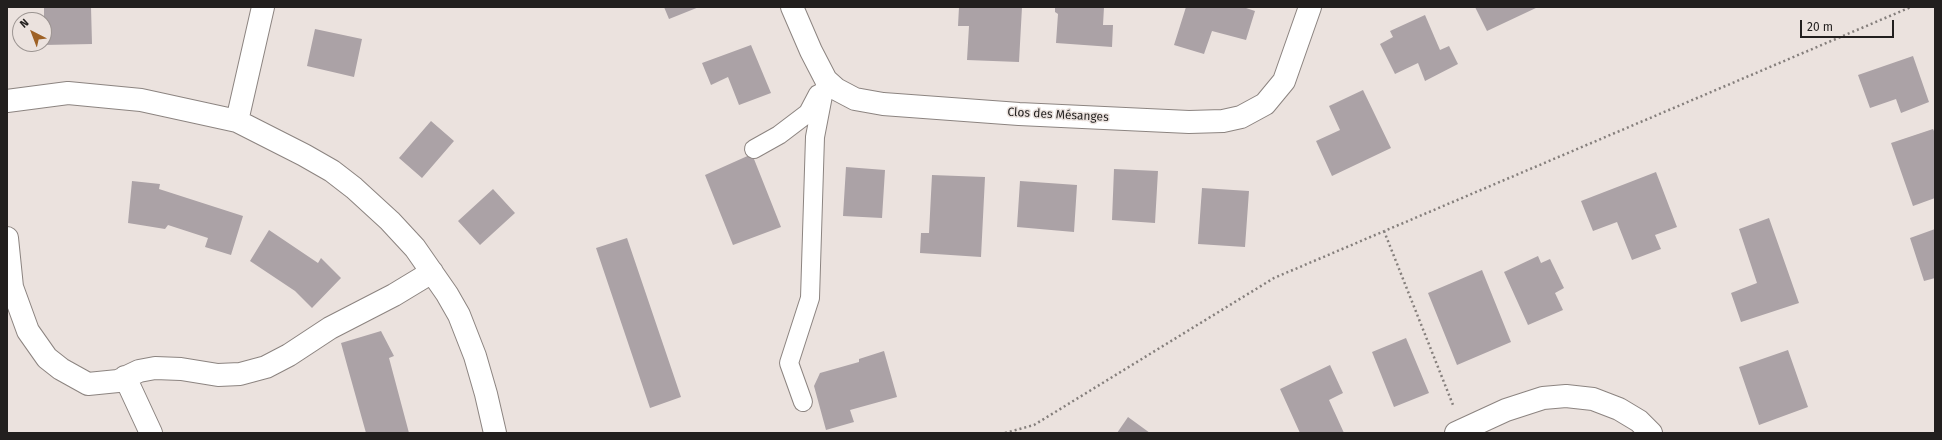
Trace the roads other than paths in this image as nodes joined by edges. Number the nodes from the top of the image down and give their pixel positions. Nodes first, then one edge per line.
1 (263, 7) edge
2 (792, 7) edge
3 (1310, 7) edge
4 (826, 80) junction
5 (7, 101) edge
6 (237, 121) junction
7 (754, 149) dead end
8 (7, 238) edge
9 (432, 272) junction
10 (126, 377) junction
11 (803, 402) dead end
12 (1460, 432) edge
13 (151, 433) edge
14 (495, 433) edge
15 (1651, 433) edge

1 - 6 street
2 - 4 street, Clos des Mésanges
3 - 4 street, Clos des Mésanges
4 - 7 lane
4 - 11 lane
5 - 6 street
6 - 9 street
8 - 10 street
9 - 10 street
9 - 14 street
10 - 13 street
12 - 15 street

